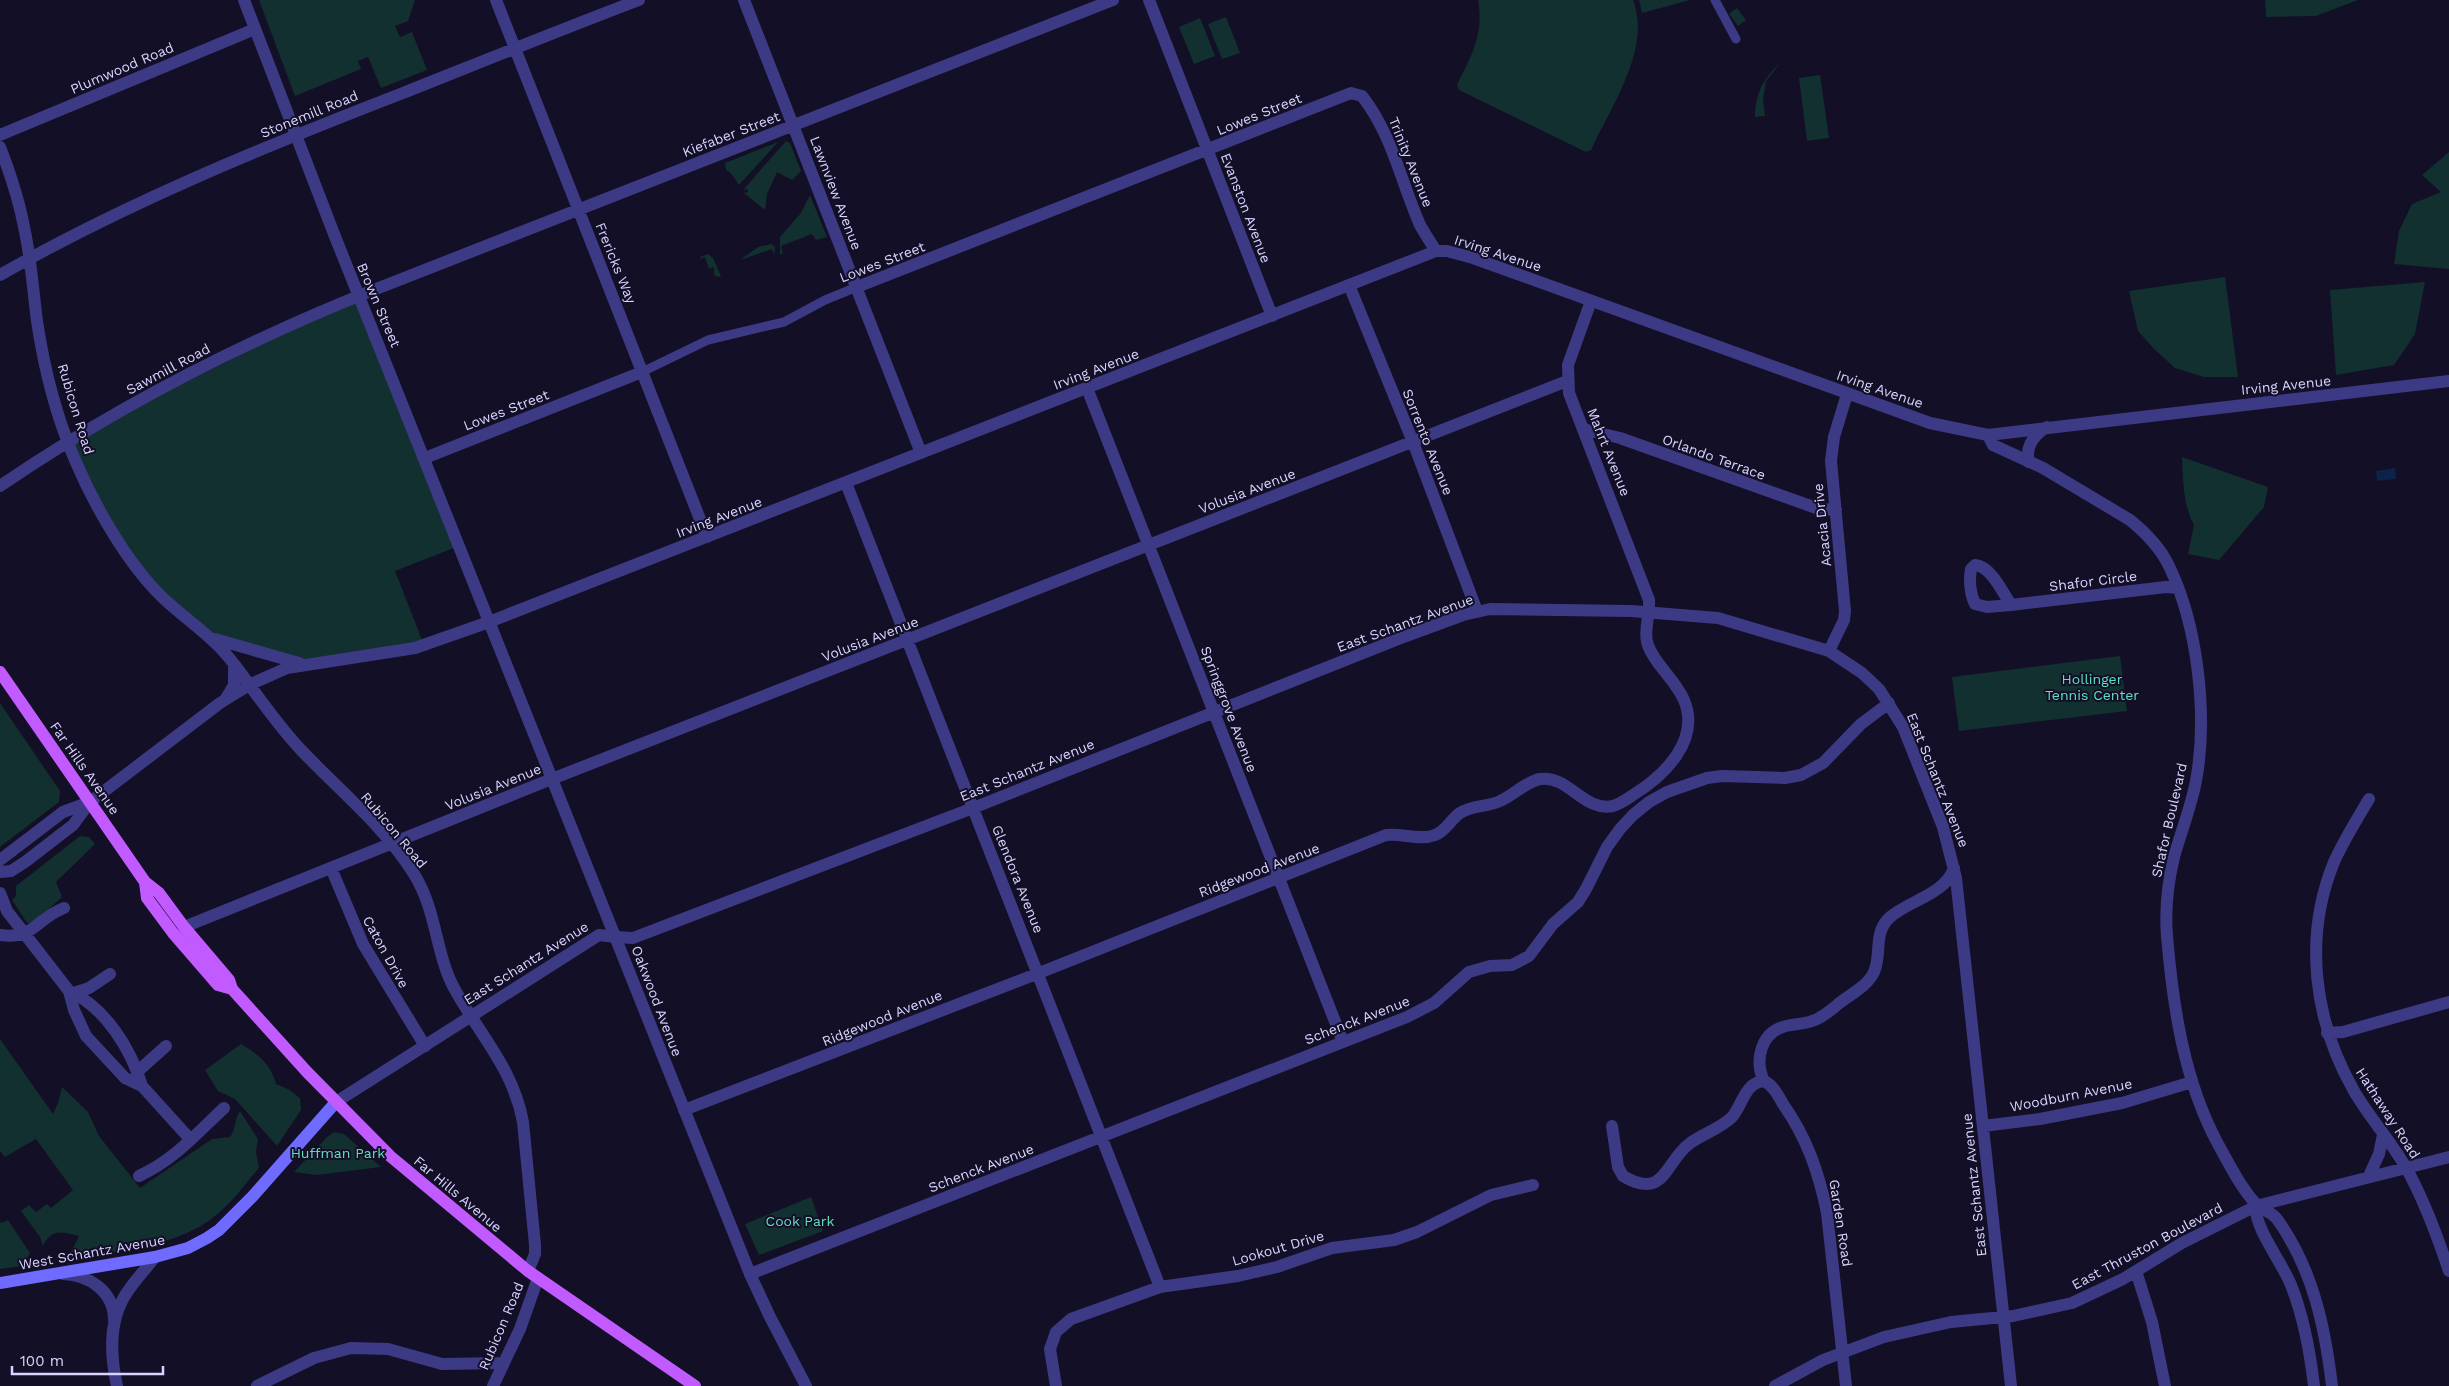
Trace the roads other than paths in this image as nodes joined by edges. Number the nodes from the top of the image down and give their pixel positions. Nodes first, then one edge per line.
1 (244, 0) edge
2 (496, 0) edge
3 (639, 0) edge
4 (744, 0) edge
5 (1113, 0) edge
6 (1148, 0) edge
7 (1715, 0) edge
8 (255, 29) junction
9 (1736, 39) dead end
10 (515, 48) junction
11 (1351, 93) joint
12 (794, 126) junction
13 (296, 134) junction
14 (0, 135) edge
15 (0, 147) edge
16 (1207, 150) junction
17 (579, 210) junction
18 (1436, 251) junction
19 (29, 258) junction
20 (0, 275) edge
21 (1349, 285) junction
22 (856, 287) junction
23 (359, 296) junction
24 (1590, 301) junction
25 (1272, 316) junction
26 (642, 372) junction
27 (1567, 381) junction
28 (2449, 381) edge
29 (1087, 388) junction
30 (1847, 394) junction
31 (2048, 426) junction
32 (1583, 429) junction
33 (1988, 435) junction
34 (67, 441) junction
35 (1413, 442) junction
36 (921, 453) junction
37 (425, 458) junction
38 (2029, 462) junction
39 (846, 483) junction
40 (0, 486) edge
41 (1836, 510) junction
42 (707, 538) junction
43 (1149, 546) junction
44 (2178, 588) junction
45 (2012, 605) dead end
46 (1477, 611) junction
47 (1649, 612) junction
48 (489, 622) junction
49 (210, 637) junction
50 (907, 640) junction
51 (1829, 651) junction
52 (234, 664) junction
53 (304, 664) junction
54 (0, 672) edge
55 (250, 684) junction
56 (225, 700) junction
57 (1890, 703) junction
58 (1214, 712) junction
59 (551, 780) junction
60 (2369, 799) dead end
61 (90, 802) junction
62 (1612, 806) junction
63 (973, 808) junction
64 (1633, 815) junction
65 (390, 844) junction
66 (0, 860) edge
67 (331, 868) junction
68 (1954, 868) junction
69 (0, 872) edge
70 (1278, 879) junction
71 (145, 882) junction
72 (0, 893) edge
73 (64, 908) dead end
74 (184, 927) junction
75 (27, 934) junction
76 (0, 935) edge
77 (616, 937) junction
78 (1039, 973) junction
79 (110, 974) dead end
80 (232, 989) junction
81 (71, 992) junction
82 (2449, 1002) edge
83 (470, 1015) junction
84 (2327, 1033) junction
85 (1342, 1042) junction
86 (166, 1046) dead end
87 (425, 1046) junction
88 (137, 1072) junction
89 (1764, 1081) junction
90 (2192, 1082) junction
91 (142, 1086) junction
92 (336, 1102) junction
93 (224, 1108) dead end
94 (684, 1110) junction
95 (1612, 1126) dead end
96 (1983, 1126) junction
97 (2383, 1135) junction
98 (1102, 1137) junction
99 (190, 1139) junction
100 (2449, 1157) edge
101 (2406, 1168) junction
102 (139, 1176) dead end
103 (2369, 1176) junction
104 (1533, 1184) dead end
105 (2256, 1206) junction
106 (155, 1257) junction
107 (2136, 1271) junction
108 (2449, 1271) edge
109 (56, 1274) junction
110 (533, 1274) junction
111 (750, 1274) junction
112 (0, 1282) edge
113 (1160, 1287) junction
114 (2003, 1316) junction
115 (114, 1322) junction
116 (1844, 1351) junction
117 (502, 1363) junction
118 (117, 1386) edge
119 (258, 1386) edge
120 (493, 1386) edge
121 (695, 1386) edge
122 (806, 1386) edge
123 (1056, 1386) edge
124 (1775, 1386) edge
125 (1846, 1386) edge
126 (2011, 1386) edge
127 (2165, 1386) edge
128 (2314, 1386) edge
129 (2332, 1386) edge

1 - 8 street, Brown Street
2 - 10 street, Frericks Way
3 - 10 street, Stonemill Road
4 - 12 street, Lawnview Avenue
5 - 12 street, Kiefaber Street
6 - 16 street, Evanston Avenue
7 - 9 street
8 - 13 street, Brown Street
8 - 14 street, Plumwood Road
10 - 13 street, Stonemill Road
10 - 17 street, Frericks Way
11 - 16 street, Lowes Street
11 - 18 street, Trinity Avenue
12 - 17 street, Kiefaber Street
12 - 22 street, Lawnview Avenue
13 - 19 street, Stonemill Road
13 - 23 street, Brown Street
15 - 19 street, Rubicon Road
16 - 22 street, Lowes Street
16 - 25 street, Evanston Avenue
17 - 23 street, Kiefaber Street
17 - 26 street, Frericks Way
18 - 21 street, Irving Avenue
18 - 24 street, Irving Avenue
19 - 20 street, Stonemill Road
19 - 34 street, Rubicon Road
21 - 25 street, Irving Avenue
21 - 35 street, Sorrento Avenue
22 - 26 street, Lowes Street
22 - 36 street, Lawnview Avenue
23 - 34 street, Sawmill Road
23 - 37 street, Brown Street
24 - 27 street, Mahrt Avenue
24 - 30 street, Irving Avenue
25 - 29 street, Irving Avenue
26 - 37 street, Lowes Street
26 - 42 street, Frericks Way
27 - 32 street, Mahrt Avenue
27 - 35 street, Volusia Avenue
28 - 31 street, Irving Avenue
29 - 36 street, Irving Avenue
29 - 43 street, Springgrove Avenue
30 - 33 street, Irving Avenue
30 - 41 street, Acacia Drive
31 - 33 street, Irving Avenue
31 - 38 street
32 - 41 street, Orlando Terrace
32 - 47 street, Mahrt Avenue
33 - 38 street, Shafor Boulevard
34 - 40 street, Sawmill Road
34 - 49 street, Rubicon Road
35 - 43 street, Volusia Avenue
35 - 46 street, Sorrento Avenue
36 - 39 street, Irving Avenue
37 - 48 street, Brown Street
38 - 44 street, Shafor Boulevard
39 - 42 street, Irving Avenue
39 - 50 street, Glendora Avenue
41 - 51 street, Acacia Drive
42 - 48 street, Irving Avenue
43 - 50 street, Volusia Avenue
43 - 58 street, Springgrove Avenue
44 - 45 street, Shafor Circle
44 - 90 street, Shafor Boulevard
46 - 47 street, East Schantz Avenue
46 - 58 street, East Schantz Avenue
47 - 51 street, East Schantz Avenue
47 - 62 street
48 - 53 street, Irving Avenue
48 - 59 street, Oakwood Avenue
49 - 52 street, Rubicon Road
49 - 53 street, Rubicon Road
50 - 59 street, Volusia Avenue
50 - 63 street, Glendora Avenue
51 - 57 street, East Schantz Avenue
52 - 55 street, Rubicon Road
52 - 56 street
53 - 55 street
54 - 61 main road, Far Hills Avenue
55 - 56 street
55 - 65 street, Rubicon Road
56 - 61 street
57 - 64 street, Schenck Avenue
57 - 68 street, East Schantz Avenue
58 - 63 street, East Schantz Avenue
58 - 70 street, Springgrove Avenue
59 - 65 street, Volusia Avenue
59 - 77 street, Oakwood Avenue
60 - 84 street, Hathaway Road
61 - 66 street
61 - 69 street
61 - 71 main road, Far Hills Avenue
62 - 64 street, Ridgewood Avenue
62 - 70 street, Ridgewood Avenue
63 - 77 street, East Schantz Avenue
63 - 78 street, Glendora Avenue
64 - 85 street, Schenck Avenue
65 - 67 street, Volusia Avenue
65 - 83 street, Rubicon Road
67 - 74 street, Volusia Avenue
67 - 87 street, Caton Drive
68 - 89 street
68 - 96 street, East Schantz Avenue
70 - 78 street, Ridgewood Avenue
70 - 85 street, Springgrove Avenue
71 - 74 main road, Far Hills Avenue
71 - 80 main road, Far Hills Avenue
72 - 75 street
73 - 75 street
74 - 80 main road, Far Hills Avenue
75 - 76 street
75 - 81 street
77 - 83 street, East Schantz Avenue
77 - 94 street, Oakwood Avenue
78 - 94 street, Ridgewood Avenue
78 - 98 street, Glendora Avenue
79 - 81 street
80 - 92 main road, Far Hills Avenue
81 - 88 street
81 - 91 street
82 - 84 street
83 - 87 street, East Schantz Avenue
83 - 110 street, Rubicon Road
84 - 97 street, Hathaway Road
85 - 98 street, Schenck Avenue
86 - 88 street
87 - 92 street, East Schantz Avenue
88 - 91 street
89 - 95 street
89 - 116 street, Garden Road
90 - 96 street, Woodburn Avenue
90 - 105 street, Shafor Boulevard
91 - 99 street
92 - 106 main road, West Schantz Avenue
92 - 110 main road, Far Hills Avenue
93 - 99 street
94 - 111 street, Oakwood Avenue
96 - 114 street, East Schantz Avenue
97 - 101 street, Hathaway Road
97 - 103 street
98 - 111 street, Schenck Avenue
98 - 113 street, Glendora Avenue
99 - 102 street
100 - 101 street, East Thruston Boulevard
101 - 103 street, East Thruston Boulevard
101 - 108 street, Hathaway Road
103 - 105 street, East Thruston Boulevard
104 - 113 street, Lookout Drive
105 - 107 street, East Thruston Boulevard
105 - 128 street, Shafor Boulevard
105 - 129 street, Shafor Boulevard
106 - 109 main road, West Schantz Avenue
106 - 115 street
107 - 114 street, East Thruston Boulevard
107 - 127 street
109 - 112 main road, West Schantz Avenue
109 - 115 street
110 - 117 street, Rubicon Road
110 - 121 main road, Far Hills Avenue
111 - 122 street, Oakwood Avenue
113 - 123 street, Lookout Drive
114 - 116 street, East Thruston Boulevard
114 - 126 street, East Schantz Avenue
115 - 118 street
116 - 124 street, East Thruston Boulevard
116 - 125 street, Garden Road
117 - 119 street
117 - 120 street, Rubicon Road

